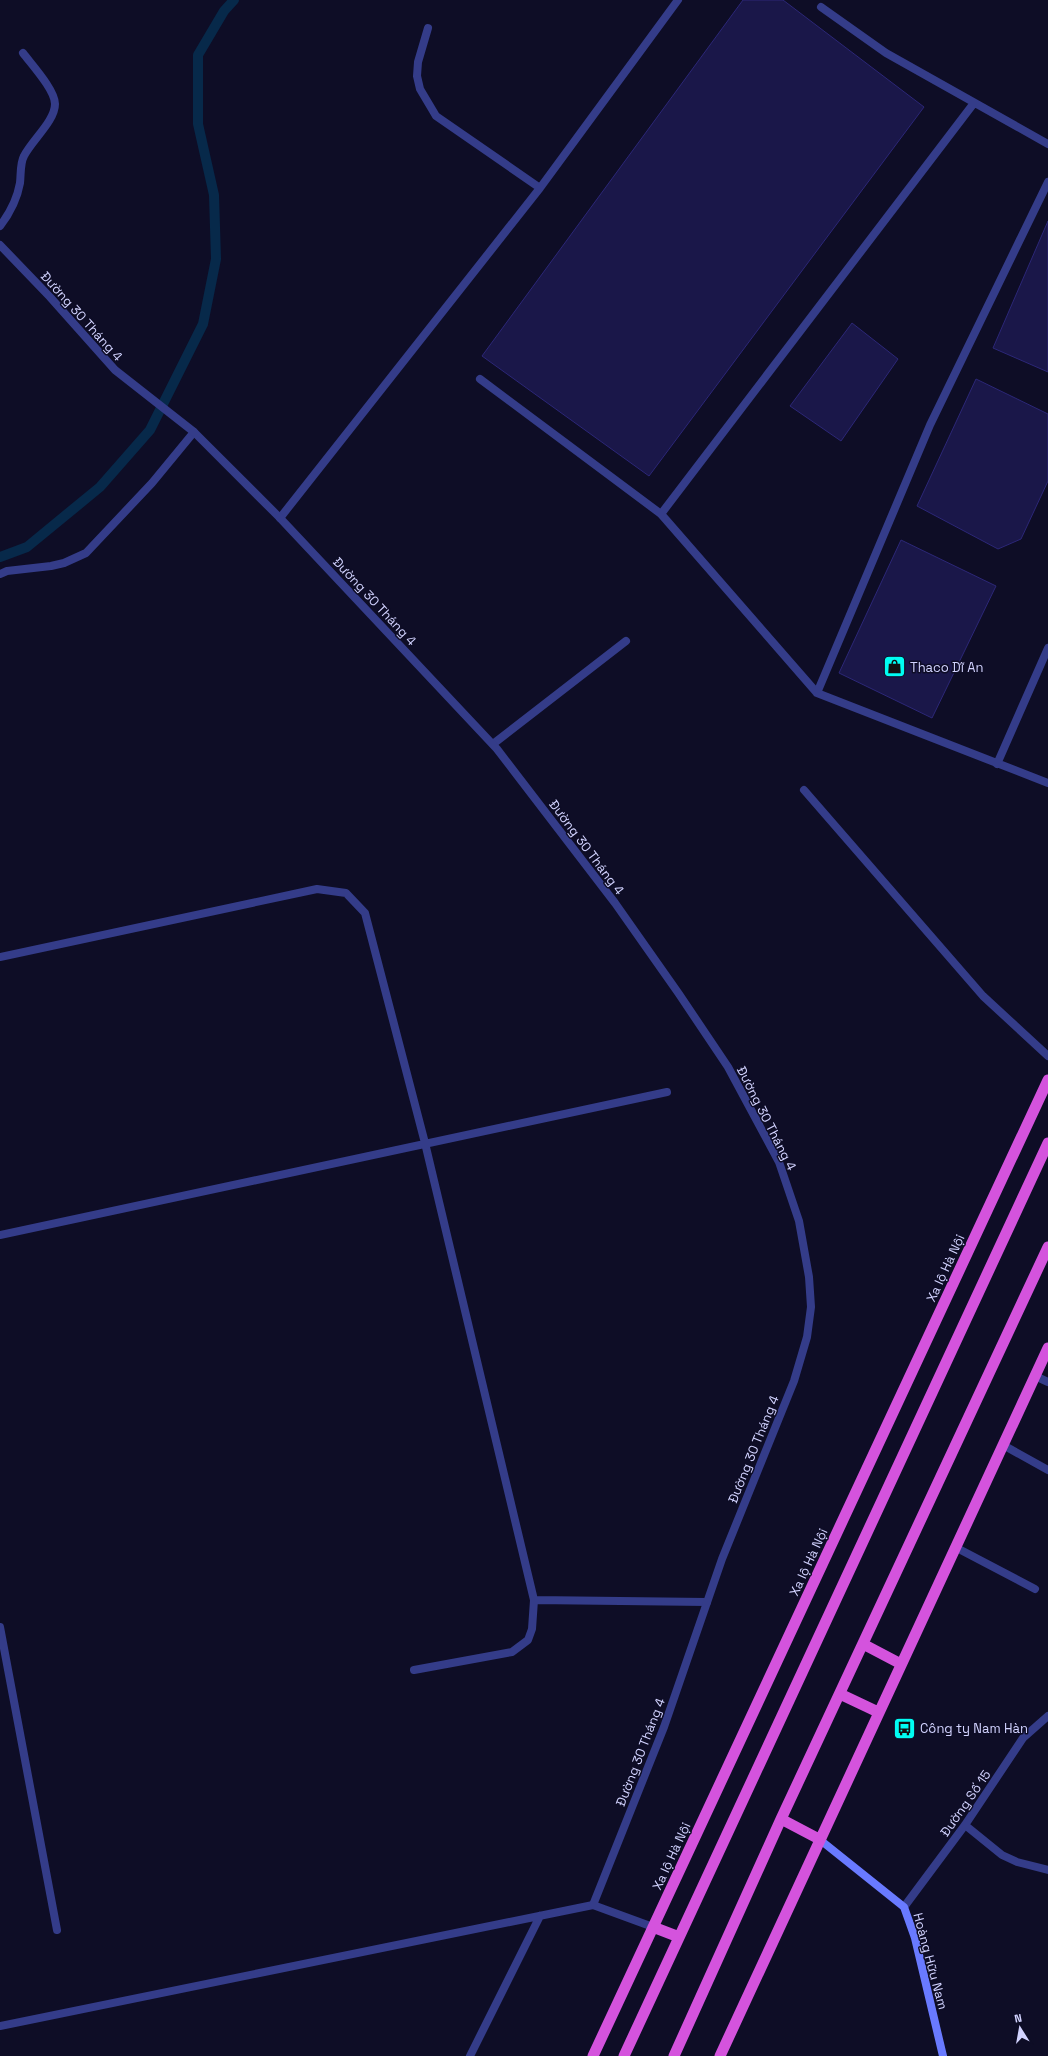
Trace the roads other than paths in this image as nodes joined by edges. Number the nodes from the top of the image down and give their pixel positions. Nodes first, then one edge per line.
1 (678, 0) edge
2 (821, 7) dead end
3 (428, 28) dead end
4 (23, 54) dead end
5 (974, 103) junction
6 (1048, 144) edge
7 (1048, 182) edge
8 (540, 188) junction
9 (0, 226) edge
10 (0, 245) edge
11 (480, 379) dead end
12 (194, 432) junction
13 (662, 514) junction
14 (280, 518) junction
15 (0, 574) edge
16 (626, 641) dead end
17 (1048, 648) edge
18 (817, 693) junction
19 (493, 744) junction
20 (997, 764) junction
21 (1048, 783) edge
22 (804, 790) dead end
23 (0, 957) edge
24 (1048, 1056) edge
25 (1048, 1080) edge
26 (667, 1092) dead end
27 (425, 1143) junction
28 (1048, 1143) edge
29 (0, 1235) edge
30 (1048, 1247) edge
31 (1048, 1348) edge
32 (1035, 1376) junction
33 (1048, 1382) edge
34 (1003, 1445) junction
35 (1048, 1470) edge
36 (955, 1547) junction
37 (1035, 1589) dead end
38 (534, 1600) junction
39 (707, 1602) junction
40 (0, 1627) edge
41 (863, 1644) junction
42 (901, 1664) junction
43 (414, 1670) dead end
44 (840, 1694) junction
45 (878, 1712) junction
46 (1048, 1716) edge
47 (781, 1819) junction
48 (965, 1825) junction
49 (820, 1839) junction
50 (1048, 1870) edge
51 (593, 1905) junction
52 (904, 1907) junction
53 (540, 1916) junction
54 (653, 1927) junction
55 (57, 1930) dead end
56 (679, 1937) junction
57 (0, 2026) edge
58 (470, 2056) edge
59 (593, 2056) edge
60 (624, 2056) edge
61 (674, 2056) edge
62 (720, 2056) edge
63 (942, 2056) edge

1 - 8 street
2 - 5 street
3 - 8 street
4 - 9 street
5 - 6 street
5 - 13 street
7 - 18 street
8 - 14 street
10 - 12 street, Đường 30 Tháng 4
11 - 13 street
12 - 14 street, Đường 30 Tháng 4
12 - 15 street
13 - 18 street
14 - 19 street, Đường 30 Tháng 4
16 - 19 street
17 - 20 street
18 - 20 street
19 - 39 street, Đường 30 Tháng 4
20 - 21 street
22 - 24 street
23 - 27 street
25 - 54 highway, Xa lộ Hà Nội
26 - 27 street
27 - 29 street
27 - 38 street
28 - 56 highway
30 - 41 highway
31 - 32 highway
32 - 33 street
32 - 34 highway
34 - 35 street
34 - 36 highway
36 - 37 street
36 - 42 highway
38 - 39 street
38 - 43 street
39 - 51 street, Đường 30 Tháng 4
40 - 55 street
41 - 42 highway
41 - 44 highway
42 - 45 highway
44 - 45 highway
44 - 47 highway
45 - 49 highway
46 - 48 street, Đường Số 15
47 - 49 highway
47 - 61 highway
48 - 50 street
48 - 52 street, Đường Số 15
49 - 52 main road, Hoàng Hữu Nam
49 - 62 highway
51 - 53 street
51 - 54 street
52 - 63 main road, Hoàng Hữu Nam
53 - 57 street
53 - 58 street
54 - 56 highway
54 - 59 highway, Xa lộ Hà Nội
56 - 60 highway

